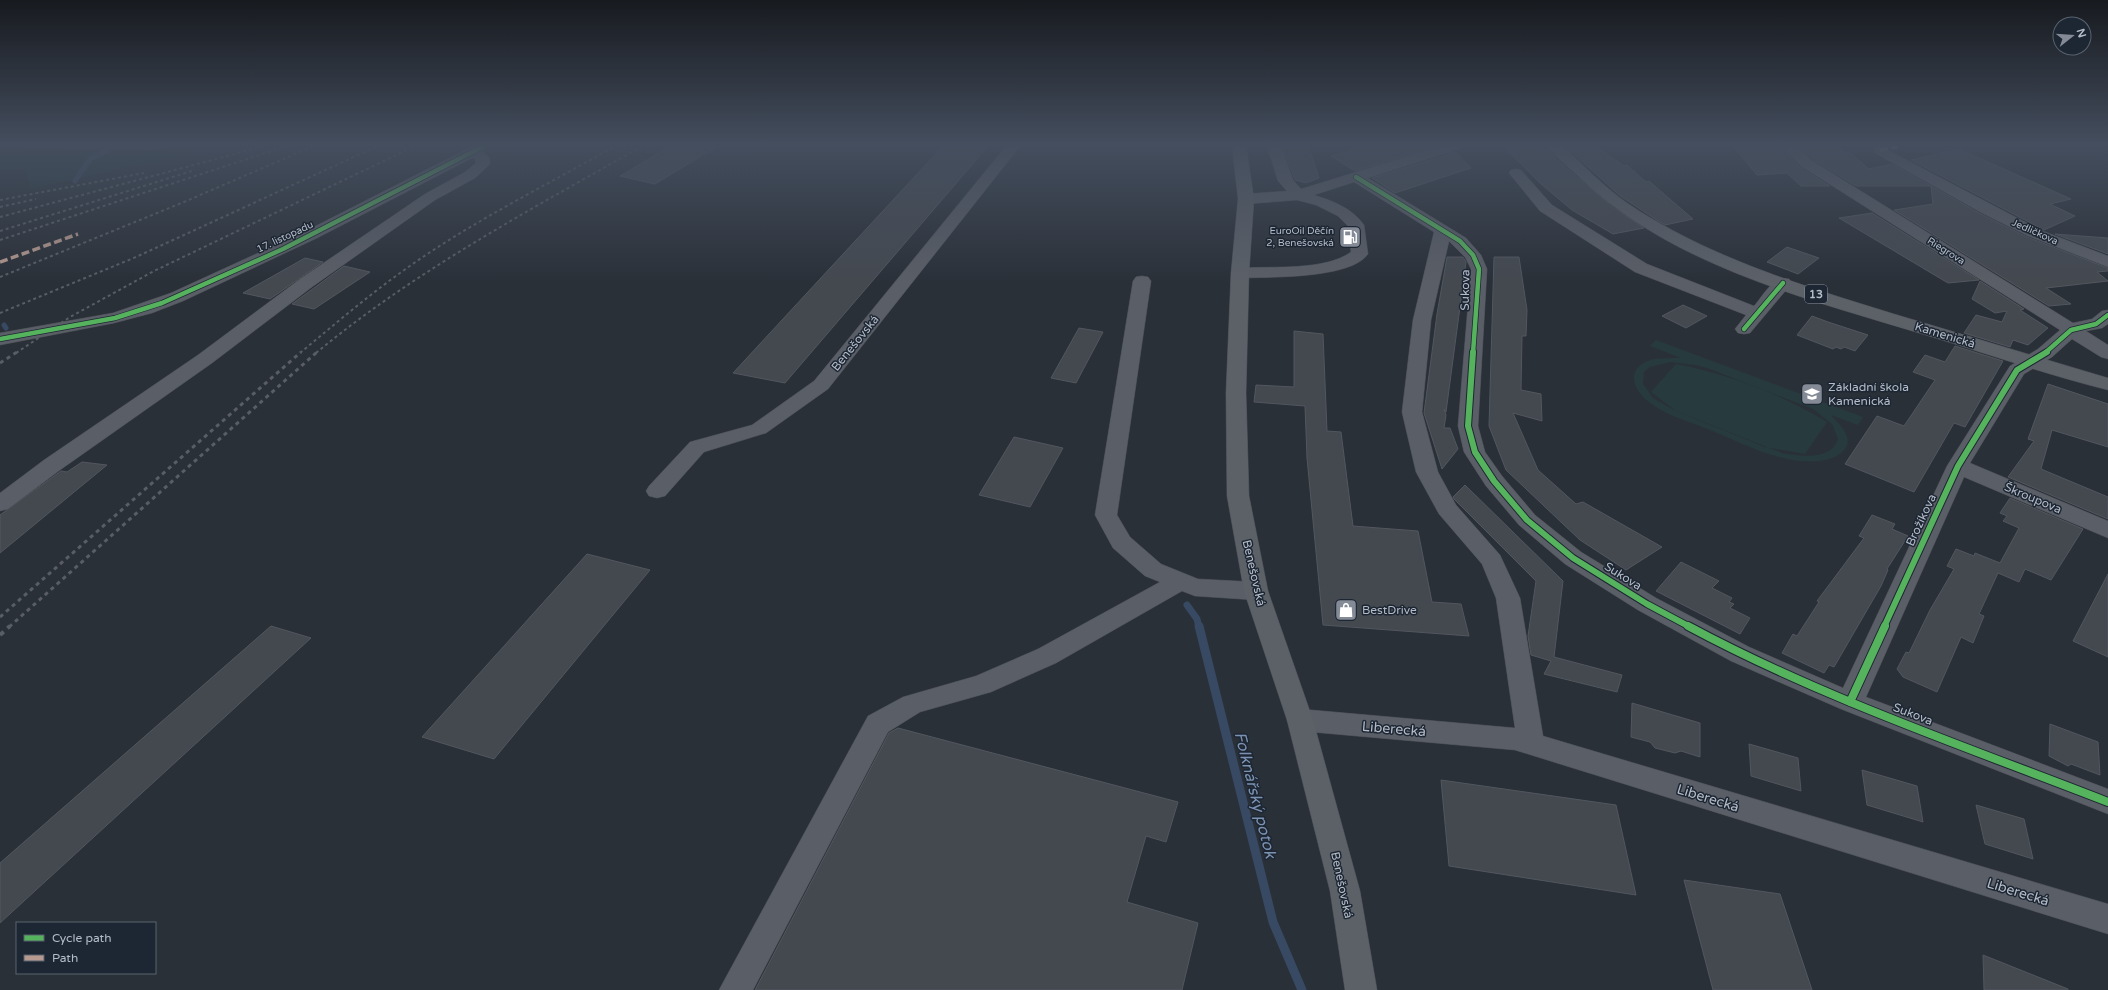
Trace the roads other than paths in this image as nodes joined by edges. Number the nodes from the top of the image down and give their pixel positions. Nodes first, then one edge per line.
1 (398, 191) edge
2 (442, 191) edge
3 (976, 191) edge
4 (1245, 191) edge
5 (1295, 191) edge
6 (1310, 191) edge
7 (1379, 191) edge
8 (1532, 191) edge
9 (1602, 191) edge
10 (1851, 191) edge
11 (1954, 191) edge
12 (1298, 195) junction
13 (1246, 199) junction
14 (1443, 230) junction
15 (2108, 262) edge
16 (1240, 273) junction
17 (1142, 281) dead end
18 (1782, 282) junction
19 (1758, 313) junction
20 (2104, 322) edge
21 (1744, 329) dead end
22 (2071, 330) junction
23 (0, 338) edge
24 (2108, 353) edge
25 (2032, 362) junction
26 (2108, 384) edge
27 (1958, 466) junction
28 (657, 491) dead end
29 (0, 504) edge
30 (2108, 530) edge
31 (1180, 582) junction
32 (1256, 591) junction
33 (1850, 702) junction
34 (1300, 720) junction
35 (1530, 744) junction
36 (2108, 802) edge
37 (2108, 919) edge
38 (735, 990) edge
39 (1361, 990) edge

1 - 23 street, 17. listopadu
2 - 29 street
3 - 28 street, Benešovská
4 - 13 main road, Benešovská
5 - 12 street
6 - 12 street
7 - 14 street, Sukova
8 - 19 street
9 - 18 main road, Kamenická / 13
10 - 22 street, Riegrova
11 - 15 street, Jedličkova
12 - 13 street
12 - 16 street
13 - 16 main road, Benešovská
14 - 33 street, Sukova
14 - 35 street
16 - 32 main road, Benešovská
17 - 31 street
18 - 19 street
18 - 25 main road, Kamenická / 13
19 - 21 street
20 - 22 street
22 - 24 street, Riegrova
22 - 25 street, Brožíkova
25 - 26 main road, Kamenická / 13
25 - 27 street, Brožíkova
27 - 30 street, Škroupova
27 - 33 street, Brožíkova
31 - 32 street
31 - 38 street
32 - 34 main road, Benešovská
33 - 36 street, Sukova
34 - 35 street, Liberecká
34 - 39 main road, Benešovská
35 - 37 street, Liberecká

